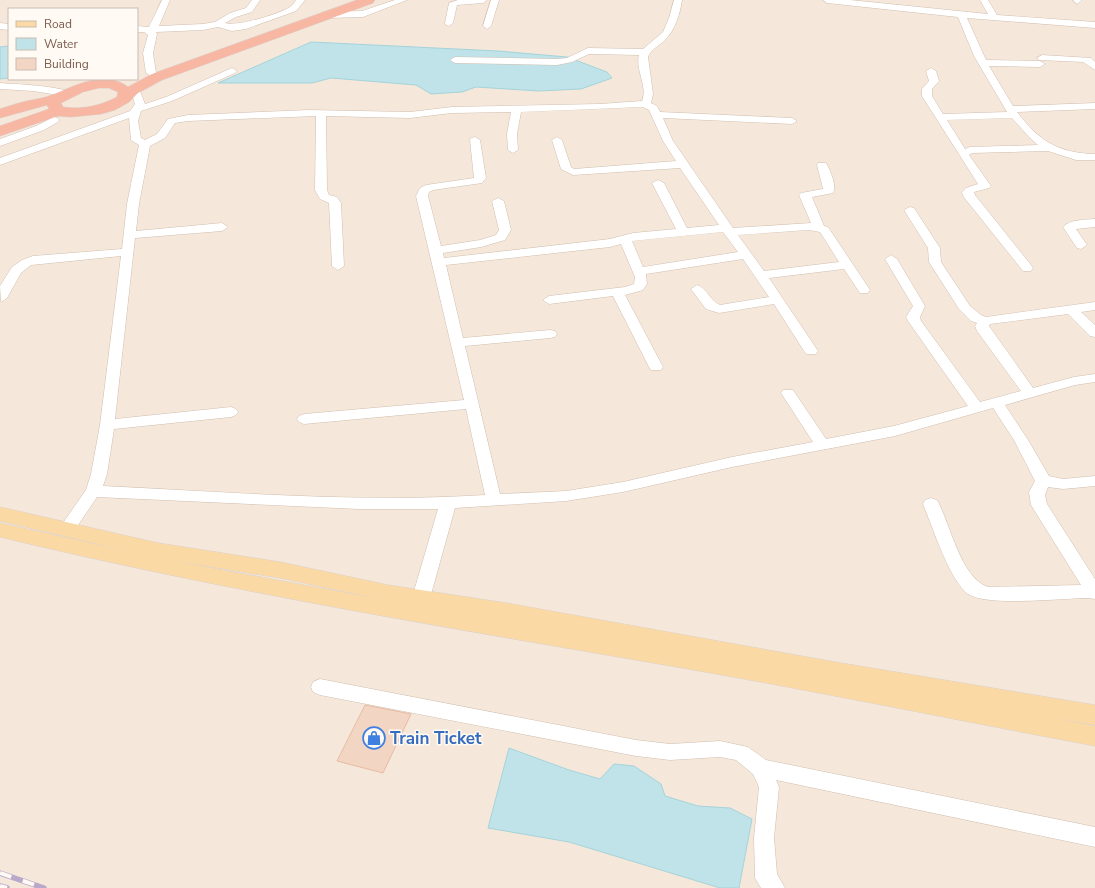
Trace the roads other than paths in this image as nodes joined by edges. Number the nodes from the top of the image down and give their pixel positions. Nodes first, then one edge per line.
1 (166, 0) edge
2 (256, 0) edge
3 (301, 0) edge
4 (350, 0) edge
5 (369, 0) edge
6 (403, 0) edge
7 (483, 0) edge
8 (495, 0) edge
9 (678, 0) edge
10 (827, 0) edge
11 (984, 0) edge
12 (329, 15) junction
13 (962, 15) junction
14 (994, 18) junction
15 (449, 23) dead end
16 (218, 24) junction
17 (1095, 25) edge
18 (487, 26) dead end
19 (138, 29) edge
20 (152, 30) junction
21 (646, 52) junction
22 (455, 60) dead end
23 (983, 63) junction
24 (1095, 67) edge
25 (232, 71) dead end
26 (931, 71) dead end
27 (151, 73) junction
28 (135, 82) edge
29 (102, 84) junction
30 (0, 86) edge
31 (124, 99) junction
32 (645, 104) junction
33 (60, 106) junction
34 (1095, 106) edge
35 (19, 108) junction
36 (517, 109) junction
37 (0, 110) edge
38 (134, 112) junction
39 (1011, 112) junction
40 (321, 113) junction
41 (0, 114) edge
42 (656, 115) junction
43 (940, 117) junction
44 (792, 121) dead end
45 (2, 130) edge
46 (475, 140) dead end
47 (557, 140) dead end
48 (0, 143) edge
49 (145, 144) junction
50 (1048, 148) junction
51 (514, 150) dead end
52 (963, 154) junction
53 (1090, 157) edge
54 (0, 162) edge
55 (684, 164) junction
56 (822, 165) dead end
57 (1095, 167) edge
58 (658, 183) dead end
59 (498, 201) dead end
60 (910, 210) dead end
61 (1095, 224) edge
62 (222, 227) dead end
63 (819, 228) junction
64 (728, 230) junction
65 (683, 232) junction
66 (129, 235) junction
67 (625, 239) junction
68 (1081, 245) dead end
69 (127, 252) junction
70 (746, 255) junction
71 (438, 256) junction
72 (891, 259) dead end
73 (847, 265) junction
74 (338, 266) dead end
75 (1027, 268) dead end
76 (638, 270) junction
77 (761, 275) junction
78 (697, 289) dead end
79 (864, 290) dead end
80 (617, 292) junction
81 (1, 298) dead end
82 (778, 299) junction
83 (549, 300) dead end
84 (1095, 306) edge
85 (1071, 309) junction
86 (985, 321) junction
87 (1095, 333) edge
88 (550, 334) dead end
89 (458, 343) junction
90 (811, 351) dead end
91 (656, 367) dead end
92 (1095, 378) edge
93 (788, 392) dead end
94 (1030, 393) junction
95 (997, 403) junction
96 (472, 404) junction
97 (977, 408) junction
98 (231, 412) dead end
99 (304, 419) dead end
100 (108, 425) junction
101 (823, 446) junction
102 (1044, 481) junction
103 (1095, 481) edge
104 (93, 491) junction
105 (494, 501) junction
106 (448, 503) junction
107 (931, 504) dead end
108 (0, 514) edge
109 (0, 530) edge
110 (66, 530) junction
111 (1094, 592) edge
112 (421, 598) junction
113 (320, 687) dead end
114 (1095, 715) edge
115 (1095, 736) edge
116 (762, 768) junction
117 (1095, 837) edge
118 (774, 888) edge

1 - 20 street
2 - 16 street
3 - 16 street
4 - 27 highway
5 - 12 highway
6 - 12 street
7 - 15 street
8 - 18 street
9 - 21 street
10 - 13 street
11 - 14 street
12 - 28 highway
13 - 14 street
13 - 23 street
14 - 17 street
16 - 20 street
19 - 20 street
20 - 27 street
21 - 22 street
21 - 32 street
23 - 24 street
23 - 39 street
25 - 38 street
26 - 43 street
27 - 28 highway
28 - 29 highway
28 - 31 highway
28 - 38 street
29 - 31 highway
29 - 33 highway
30 - 33 street
31 - 33 highway
32 - 36 street
32 - 42 street
33 - 35 highway
33 - 45 highway
33 - 48 street
34 - 39 street
35 - 37 street
35 - 41 highway
36 - 40 street
36 - 51 street
38 - 49 street
38 - 54 street
39 - 43 street
39 - 50 street
40 - 49 street
40 - 74 street
42 - 44 street
42 - 55 street
43 - 52 street
46 - 71 street
47 - 55 street
49 - 66 street
50 - 52 street
50 - 53 street
52 - 75 street
53 - 57 street
55 - 64 street
56 - 63 street
58 - 65 street
59 - 71 street
60 - 86 street
61 - 68 street
62 - 66 street
63 - 64 street
63 - 73 street
64 - 65 street
64 - 70 street
65 - 67 street
66 - 69 street
67 - 71 street
67 - 76 street
69 - 81 street
69 - 100 street
70 - 76 street
70 - 77 street
71 - 89 street
72 - 97 street
73 - 77 street
73 - 79 street
76 - 80 street
77 - 82 street
78 - 82 street
80 - 83 street
80 - 91 street
82 - 90 street
84 - 85 street
85 - 86 street
85 - 87 street
86 - 94 street
88 - 89 street
89 - 96 street
92 - 94 street
93 - 101 street
94 - 95 street
95 - 97 street
95 - 102 street
96 - 99 street
96 - 105 street
97 - 101 street
98 - 100 street
100 - 104 street
101 - 105 street
102 - 103 street
102 - 111 street
104 - 106 street
104 - 110 street
105 - 106 street
106 - 112 street
107 - 111 street
108 - 110 main road
109 - 115 main road
110 - 112 main road
112 - 114 main road
113 - 116 street
116 - 117 street
116 - 118 street

